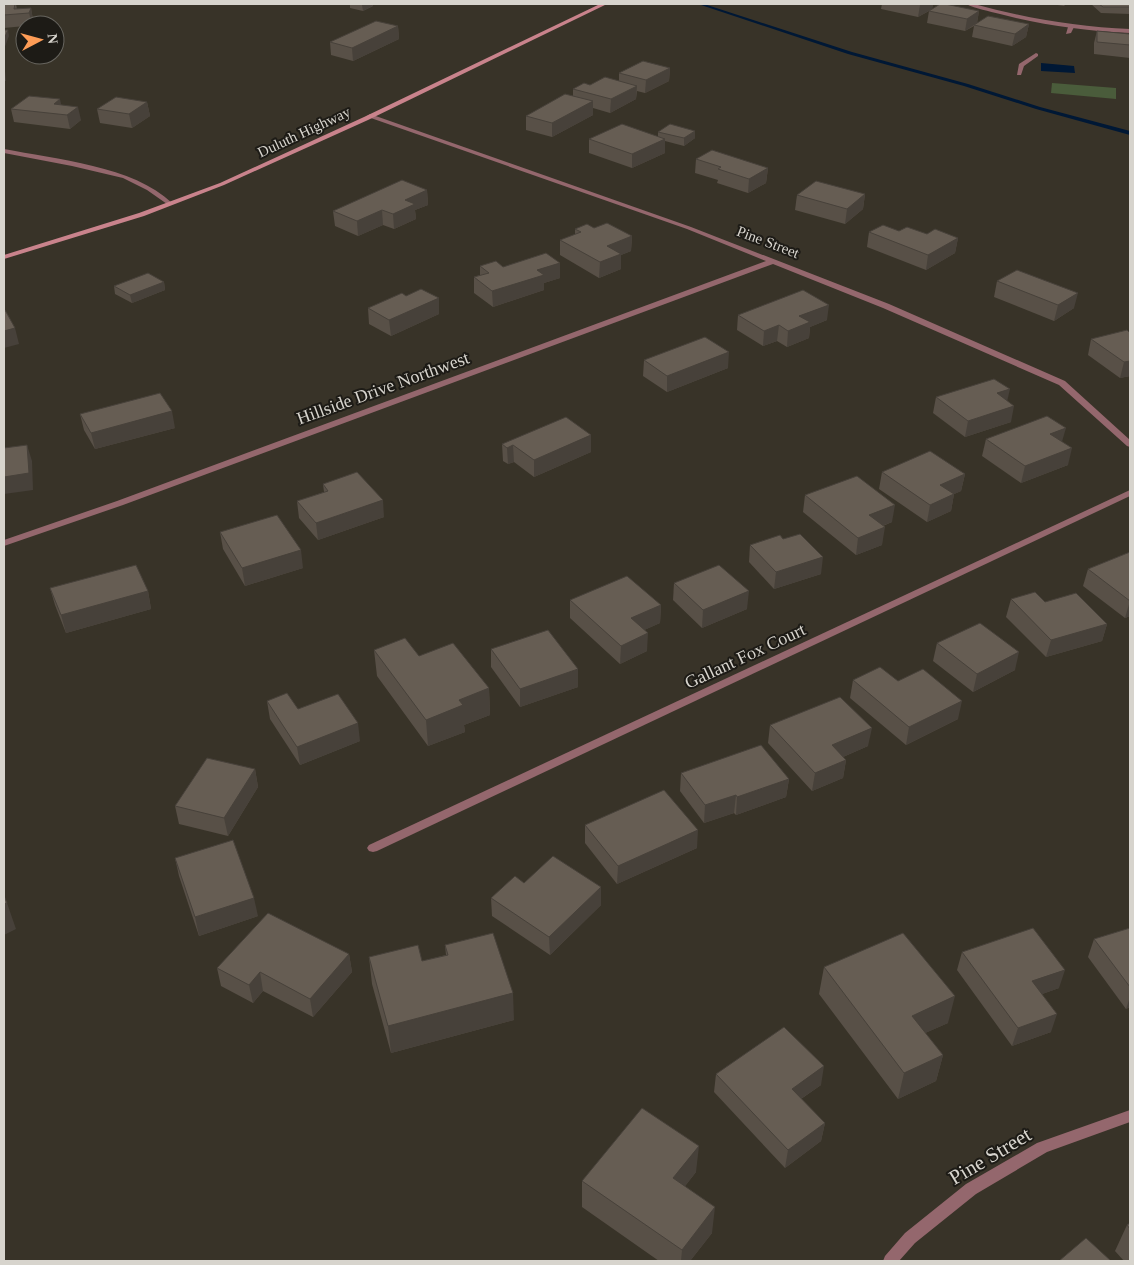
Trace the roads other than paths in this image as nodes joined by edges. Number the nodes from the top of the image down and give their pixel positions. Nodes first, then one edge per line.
1 (604, 4) edge
2 (969, 4) edge
3 (1071, 27) junction
4 (1130, 30) edge
5 (1068, 33) dead end
6 (1036, 55) dead end
7 (1019, 74) dead end
8 (370, 116) junction
9 (4, 152) edge
10 (169, 203) junction
11 (4, 257) edge
12 (773, 261) junction
13 (1130, 444) edge
14 (1130, 493) edge
15 (4, 543) edge
16 (373, 848) dead end
17 (1130, 1116) edge
18 (890, 1261) edge

1 - 8 main road, Duluth Highway
2 - 3 street
3 - 4 street
3 - 5 street
6 - 7 street
8 - 10 main road, Duluth Highway
8 - 12 street, Pine Street
9 - 10 street
10 - 11 main road, Duluth Highway
12 - 13 street, Pine Street
12 - 15 street, Hillside Drive Northwest
14 - 16 street, Gallant Fox Court
17 - 18 street, Pine Street

